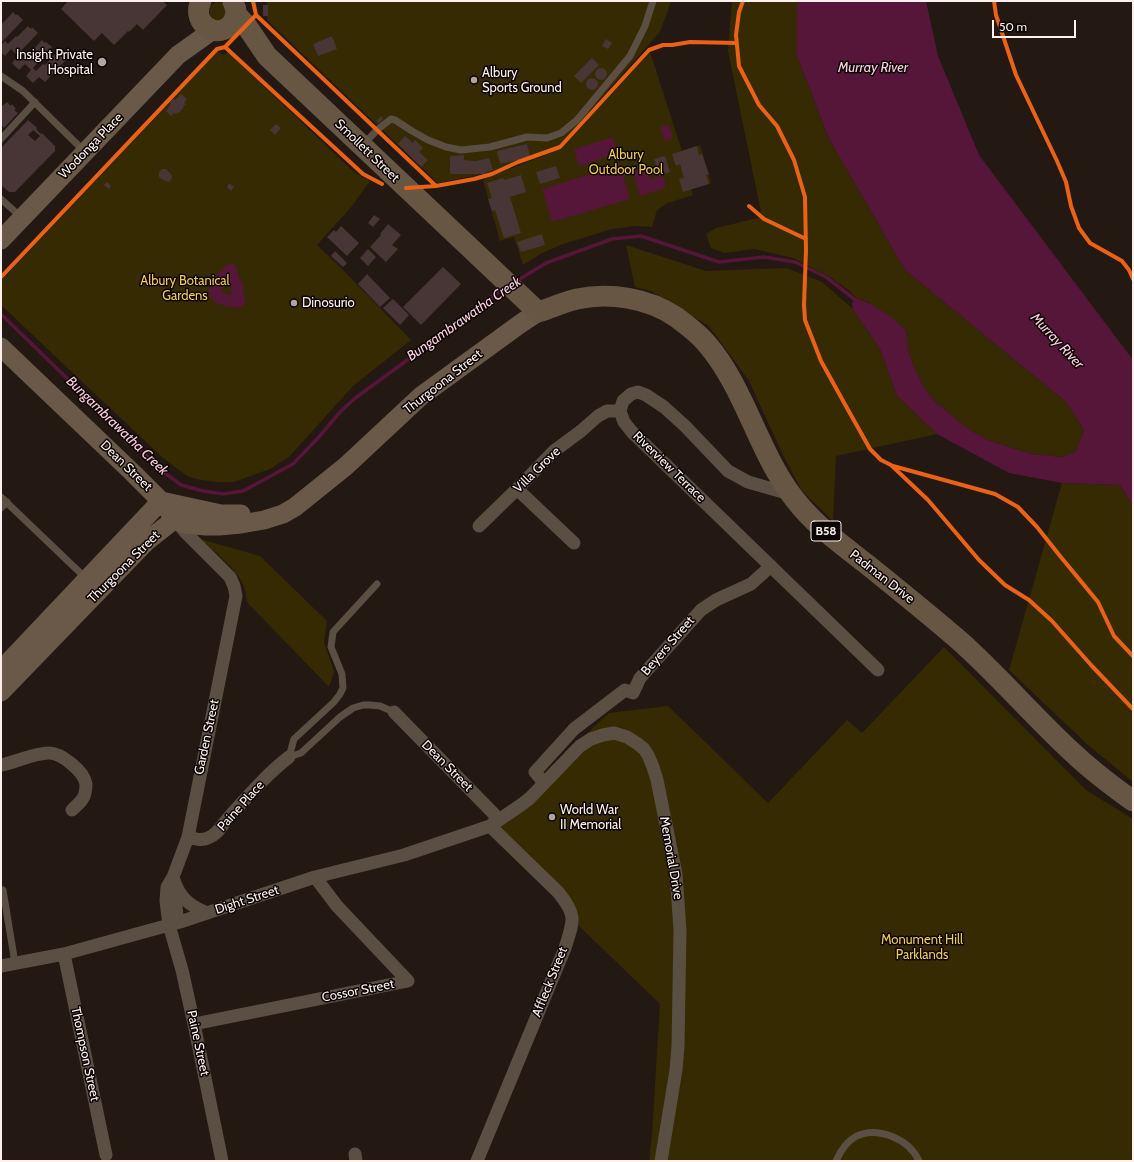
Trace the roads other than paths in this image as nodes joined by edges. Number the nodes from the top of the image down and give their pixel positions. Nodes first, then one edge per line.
1 (653, 1) edge
2 (198, 6) edge
3 (237, 6) edge
4 (217, 30) junction
5 (178, 55) junction
6 (267, 56) junction
7 (1, 76) edge
8 (35, 102) junction
9 (1, 139) edge
10 (362, 146) junction
11 (86, 152) junction
12 (1, 199) edge
13 (22, 218) junction
14 (2, 241) edge
15 (538, 312) junction
16 (4, 355) edge
17 (620, 411) junction
18 (317, 489) junction
19 (517, 489) junction
20 (790, 494) junction
21 (1, 497) edge
22 (161, 501) junction
23 (7, 502) junction
24 (1, 508) edge
25 (175, 519) junction
26 (479, 526) dead end
27 (574, 543) dead end
28 (771, 566) junction
29 (94, 584) junction
30 (377, 584) dead end
31 (236, 596) joint
32 (1, 670) edge
33 (878, 670) dead end
34 (1, 692) edge
35 (394, 712) joint
36 (289, 758) junction
37 (1, 765) edge
38 (544, 783) junction
39 (1133, 801) edge
40 (72, 810) dead end
41 (493, 824) junction
42 (188, 837) junction
43 (173, 877) junction
44 (315, 877) junction
45 (1, 891) edge
46 (208, 913) junction
47 (174, 924) junction
48 (64, 954) junction
49 (15, 963) junction
50 (1, 966) edge
51 (194, 1024) junction
52 (106, 1155) dead end
53 (222, 1161) edge
54 (477, 1161) edge
55 (661, 1161) edge
56 (836, 1161) edge
57 (919, 1161) edge

1 - 10 lane
2 - 4 main road, Smollett Street
2 - 5 main road, Wodonga Place
3 - 4 main road
3 - 6 main road, Smollett Street
4 - 5 main road, Wodonga Place
4 - 6 main road, Smollett Street
5 - 11 main road, Wodonga Place
6 - 10 main road, Smollett Street
7 - 8 lane
8 - 9 lane
8 - 11 lane
10 - 15 main road, Smollett Street
11 - 13 main road, Wodonga Place
12 - 13 lane
13 - 14 main road, Wodonga Place
15 - 18 main road, Thurgoona Street
15 - 20 main road, Padman Drive / B58
16 - 22 main road, Dean Street
17 - 19 street, Villa Grove
17 - 20 street
17 - 28 street, Riverview Terrace
18 - 22 main road, Thurgoona Street
18 - 25 main road, Thurgoona Street
19 - 26 street, Villa Grove
19 - 27 street
20 - 39 main road, Padman Drive / B58
21 - 23 lane
22 - 25 main road, Dean Street
22 - 29 main road, Thurgoona Street
23 - 24 lane
23 - 29 lane
25 - 29 main road, Thurgoona Street
25 - 31 street, Dean Street
28 - 33 street, Riverview Terrace
28 - 38 street, Beyers Street
29 - 32 main road, Thurgoona Street
29 - 34 main road, Thurgoona Street
30 - 36 lane
31 - 42 street, Garden Street
35 - 36 lane, Paine Place
35 - 41 street, Dean Street
36 - 42 street, Paine Place
37 - 40 street
38 - 41 street, Memorial Drive
38 - 55 street, Memorial Drive
41 - 44 street, Dight Street
41 - 54 street, Affleck Street
42 - 43 street, Garden Street
43 - 46 street
43 - 47 street, Garden Street
44 - 46 street, Dight Street
44 - 51 street, Cossor Street
45 - 49 lane
46 - 47 street, Dight Street
47 - 48 street, Dight Street
47 - 51 street, Paine Street
48 - 49 street, Dight Street
48 - 52 street, Thompson Street
49 - 50 street, Dight Street
51 - 53 street, Paine Street
56 - 57 lane

